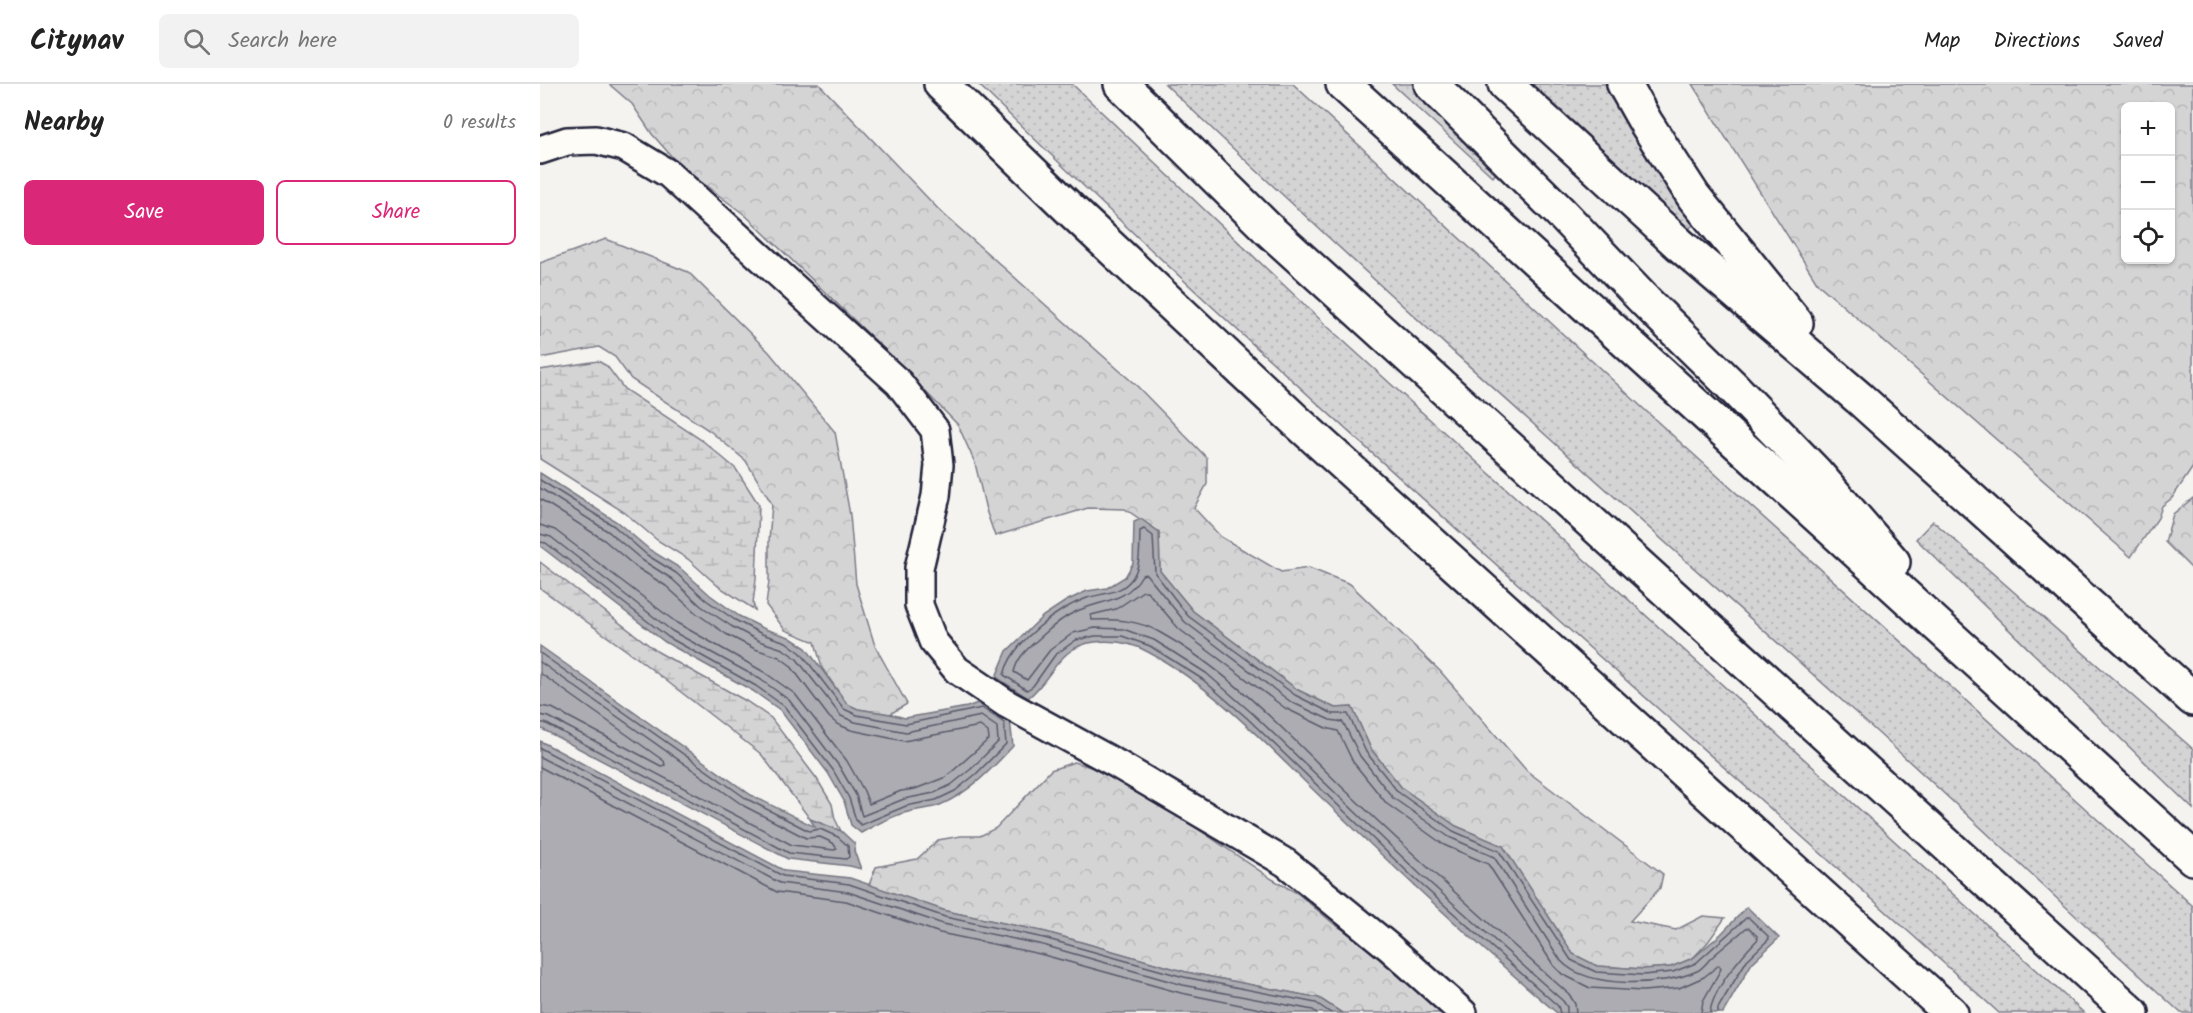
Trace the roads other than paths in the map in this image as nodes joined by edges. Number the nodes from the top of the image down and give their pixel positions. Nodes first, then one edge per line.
1 (941, 84) edge
2 (1121, 84) edge
3 (1342, 84) edge
4 (1431, 84) edge
5 (1505, 84) edge
6 (1624, 84) edge
7 (540, 150) edge
8 (1859, 398) junction
9 (1946, 634) junction
10 (2193, 699) edge
11 (2193, 858) edge
12 (1463, 1013) edge
13 (1951, 1013) edge
14 (2132, 1013) edge

1 - 13 highway
2 - 14 highway
3 - 9 highway
4 - 9 highway
5 - 8 highway
6 - 8 highway
7 - 12 lane
8 - 10 highway
9 - 11 highway

